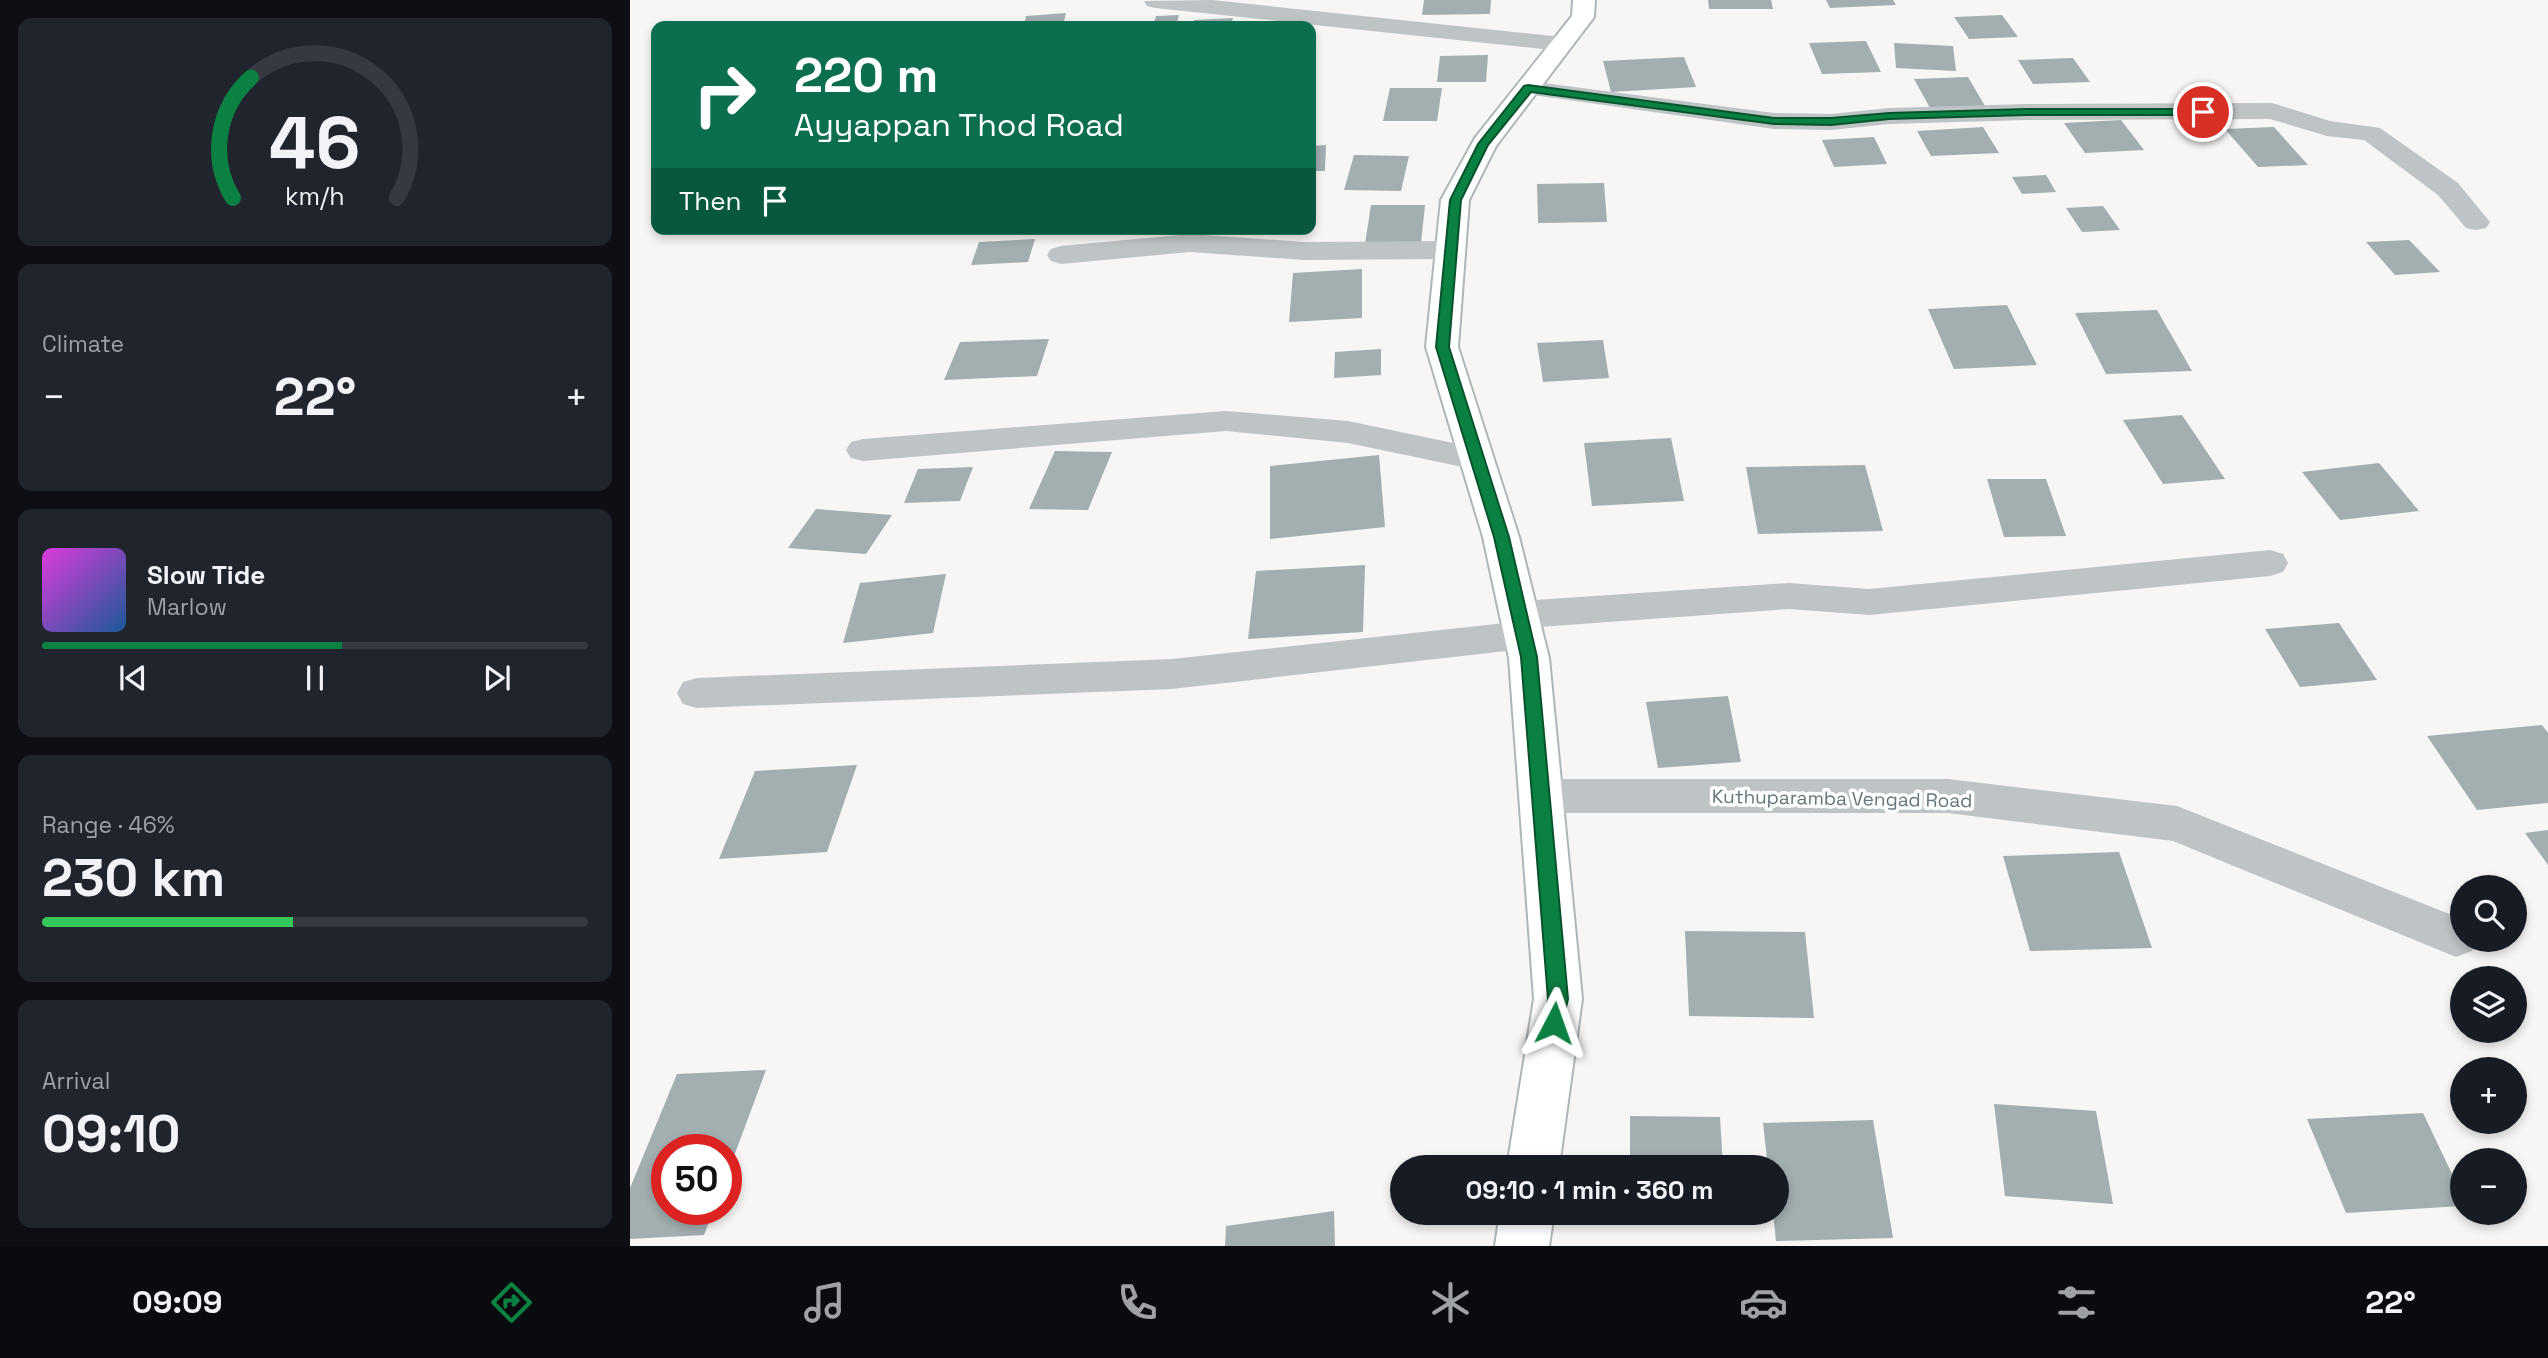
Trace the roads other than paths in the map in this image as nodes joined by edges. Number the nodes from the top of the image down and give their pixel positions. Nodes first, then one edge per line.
1 (1584, 0) edge
2 (1155, 1) edge
3 (1238, 5) edge
4 (1562, 44) junction
5 (1528, 88) junction
6 (2476, 222) dead end
7 (1451, 250) junction
8 (1061, 255) dead end
9 (863, 450) dead end
10 (1477, 459) junction
11 (2270, 563) dead end
12 (1522, 625) junction
13 (697, 693) dead end
14 (1541, 796) junction
15 (2450, 935) edge
16 (1535, 1155) edge
17 (1525, 1225) edge
18 (1522, 1246) edge

1 - 4 main road
2 - 3 street
3 - 4 street
4 - 5 main road
5 - 6 street
5 - 7 main road
7 - 8 street
7 - 10 main road
9 - 10 street
10 - 12 main road
11 - 12 street
12 - 13 street
12 - 14 main road
14 - 15 street, Kuthuparamba Vengad Road
14 - 16 main road
17 - 18 main road

